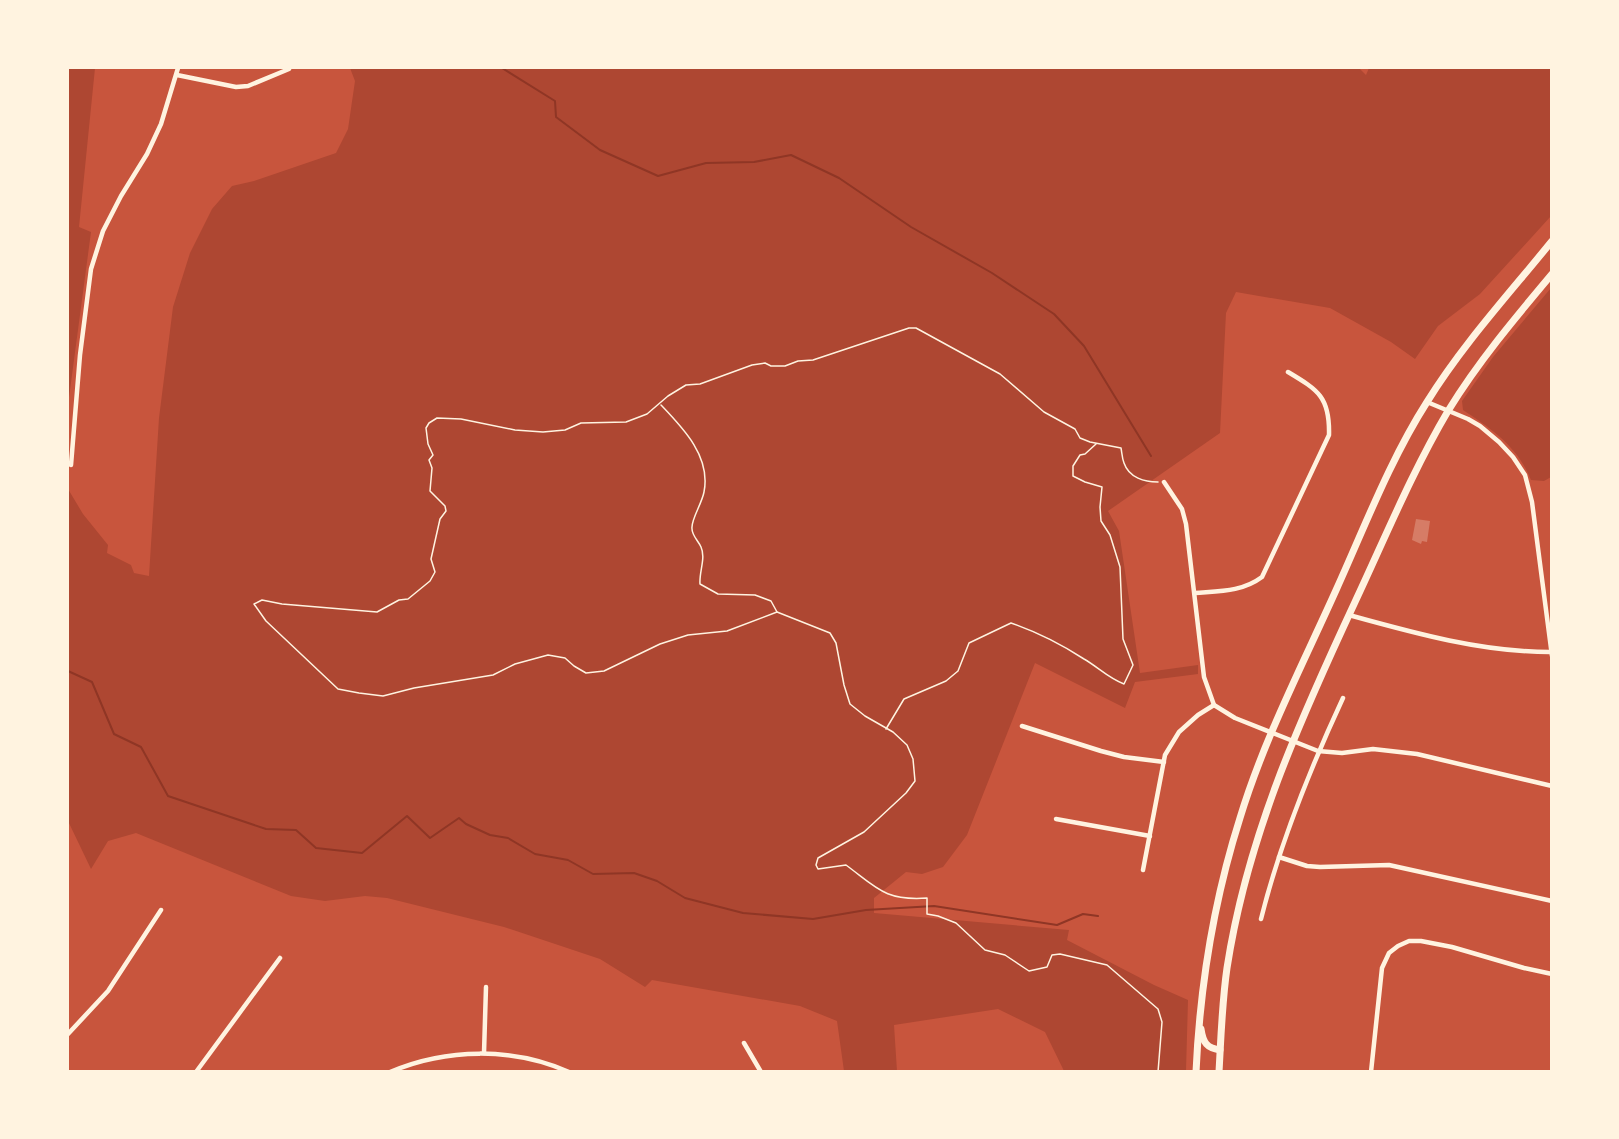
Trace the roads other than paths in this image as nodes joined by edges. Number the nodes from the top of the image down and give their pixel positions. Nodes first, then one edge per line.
1 (178, 68) edge
2 (289, 69) dead end
3 (177, 75) junction
4 (1551, 242) edge
5 (1551, 274) edge
6 (1288, 372) dead end
7 (1427, 402) junction
8 (1448, 411) junction
9 (70, 465) dead end
10 (1162, 482) road end
11 (1195, 592) junction
12 (1349, 615) junction
13 (1551, 654) edge
14 (1343, 698) dead end
15 (1214, 705) junction
16 (1022, 726) dead end
17 (1272, 732) junction
18 (1292, 740) junction
19 (1318, 751) junction
20 (1164, 762) junction
21 (1551, 786) edge
22 (1056, 819) dead end
23 (1150, 836) junction
24 (1279, 857) junction
25 (1143, 870) dead end
26 (1551, 901) edge
27 (161, 910) dead end
28 (1260, 919) dead end
29 (280, 958) dead end
30 (1551, 974) edge
31 (486, 987) dead end
32 (1202, 991) junction
33 (68, 1035) edge
34 (744, 1043) dead end
35 (1220, 1050) junction
36 (484, 1053) junction
37 (196, 1071) edge
38 (390, 1071) edge
39 (569, 1071) edge
40 (761, 1071) edge
41 (1196, 1071) edge
42 (1219, 1071) edge
43 (1371, 1071) edge

1 - 3 street
2 - 3 street
3 - 9 street
4 - 7 main road
5 - 8 main road
6 - 11 street
7 - 8 street
7 - 17 main road
8 - 12 main road
8 - 13 street
10 - 11 street
11 - 15 street
12 - 13 street
12 - 18 main road
14 - 19 street
15 - 17 street
15 - 20 street
16 - 20 street
17 - 18 street
17 - 32 main road
18 - 19 street
18 - 35 main road
19 - 21 street
19 - 24 street
20 - 23 street
22 - 23 street
23 - 25 street
24 - 26 street
24 - 28 street
27 - 33 street
29 - 37 street
30 - 43 street
31 - 36 street
32 - 35 main road
32 - 41 main road
34 - 40 street
35 - 42 main road
36 - 38 street
36 - 39 street

